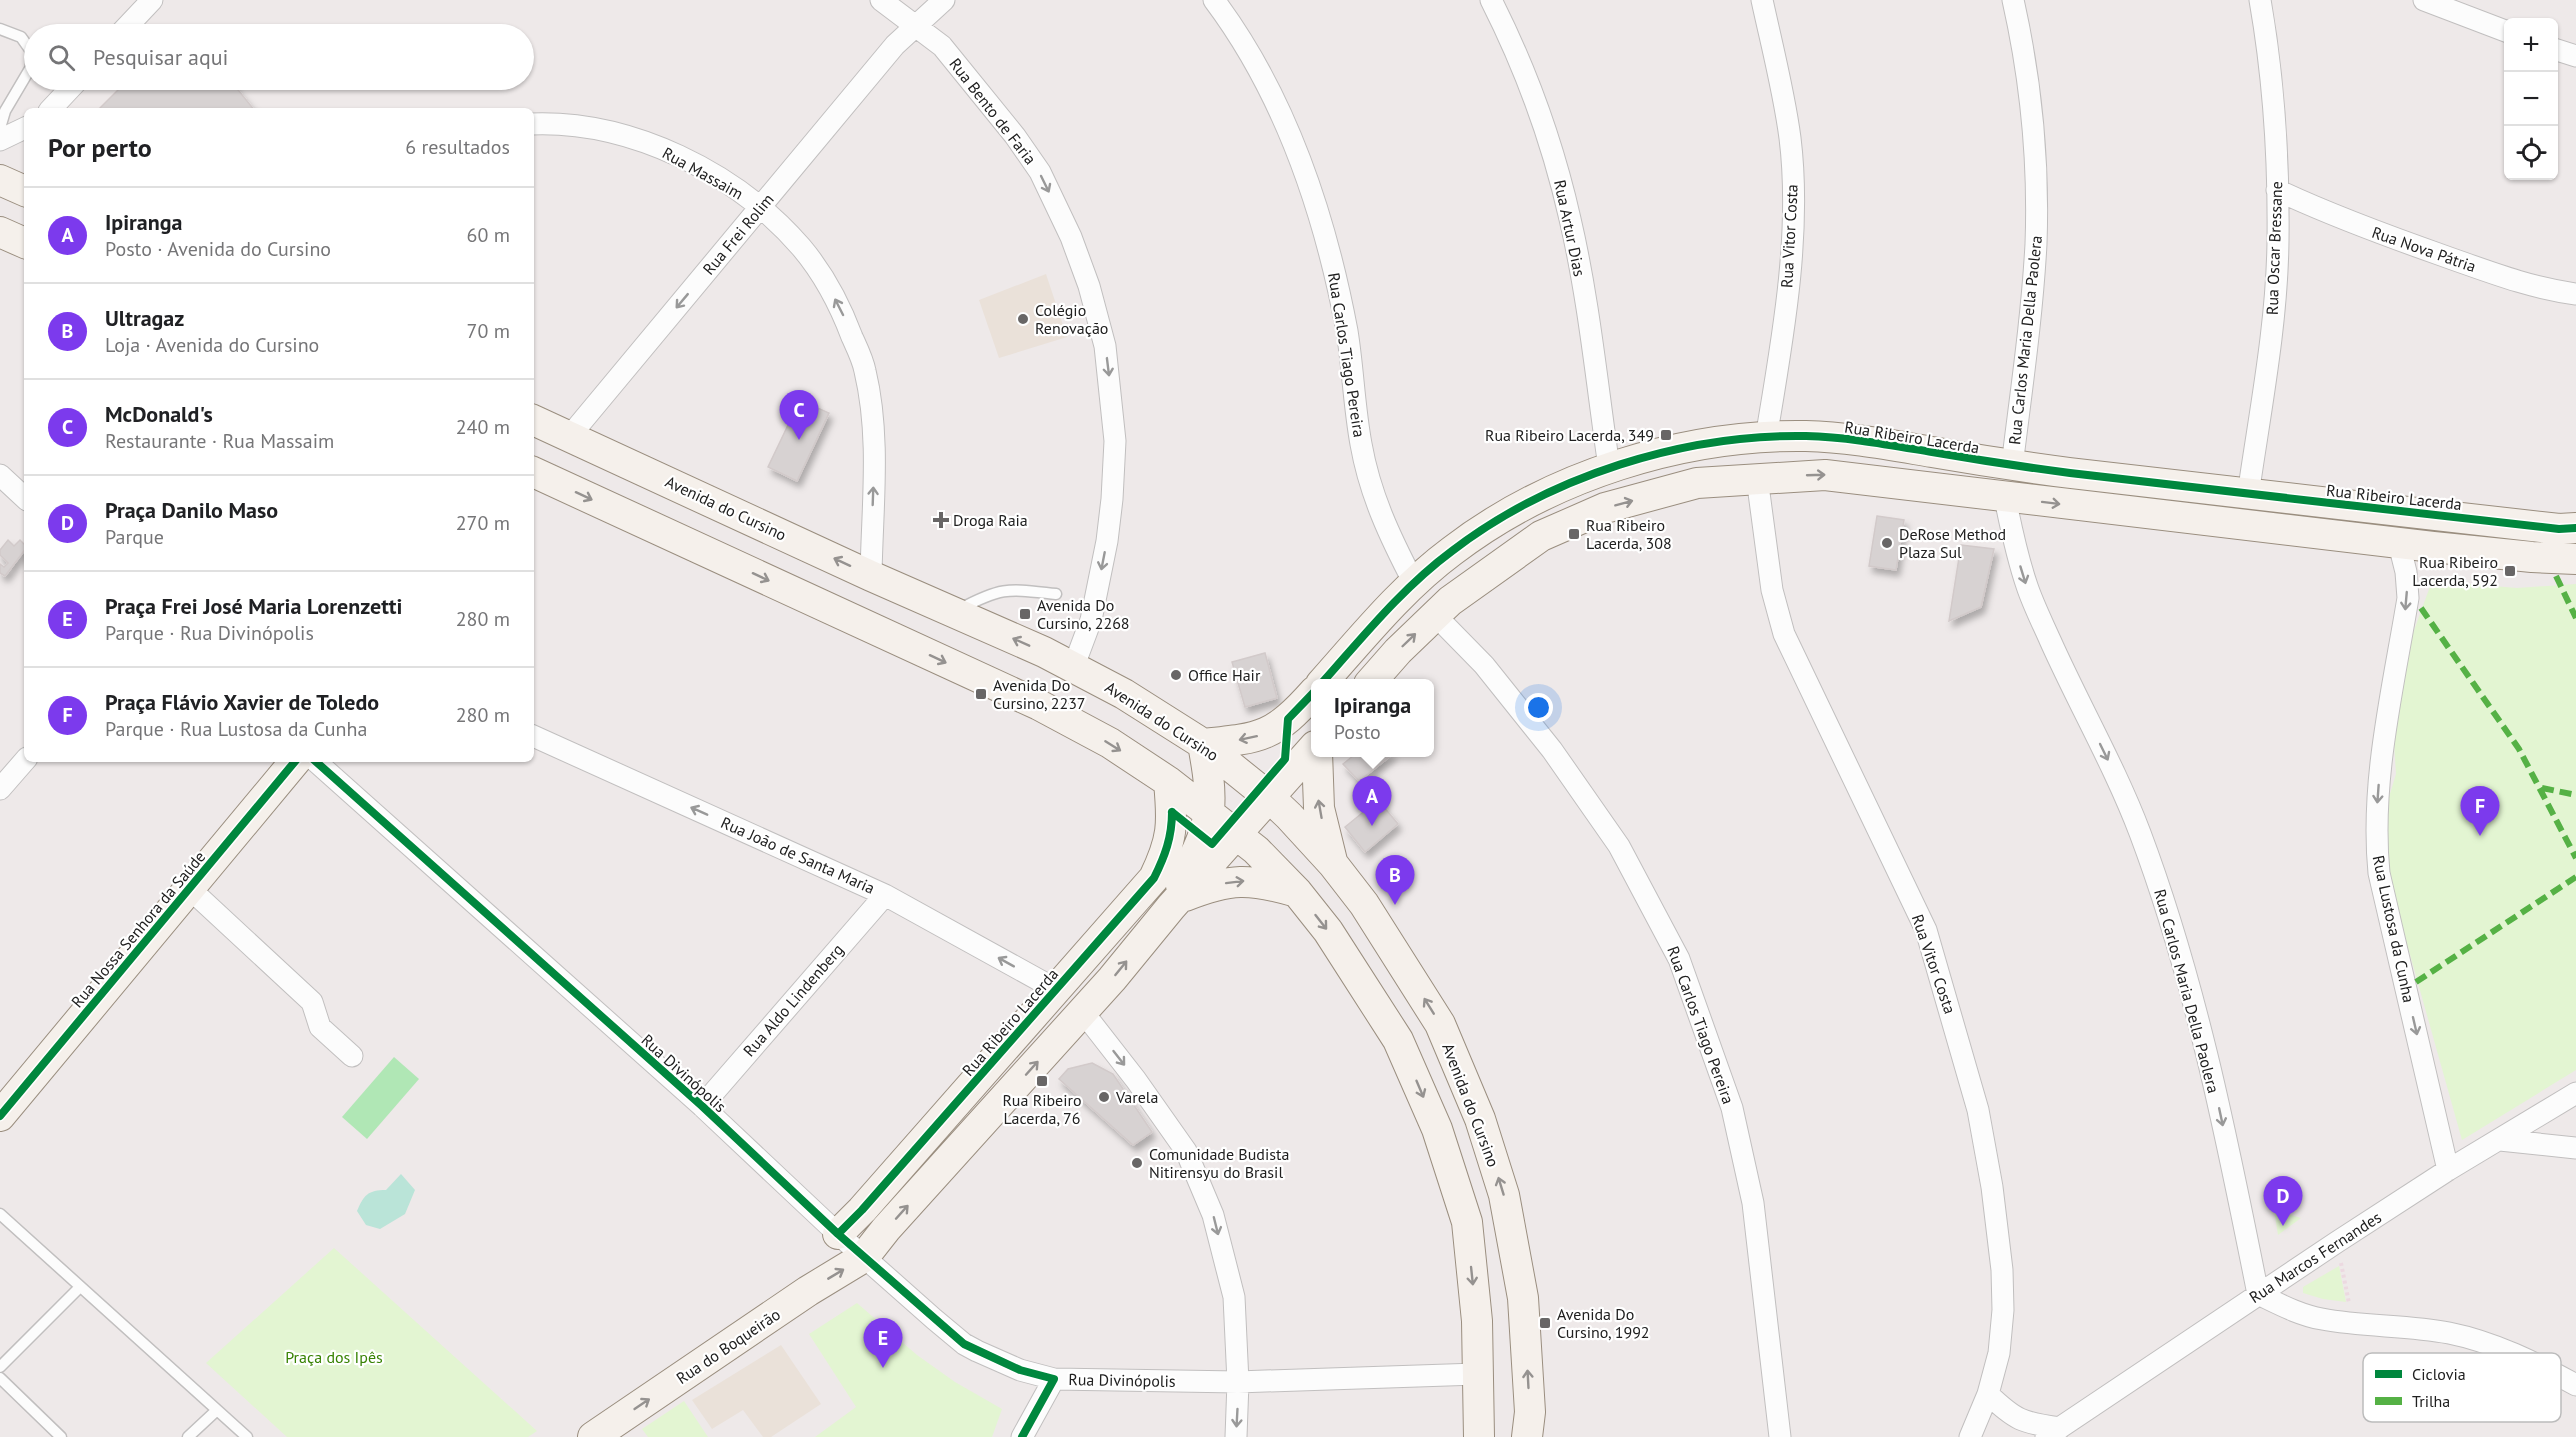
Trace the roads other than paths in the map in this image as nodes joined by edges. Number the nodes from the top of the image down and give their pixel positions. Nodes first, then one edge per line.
1 (881, 0) edge
2 (944, 0) edge
3 (1214, 0) edge
4 (1491, 0) edge
5 (1762, 0) edge
6 (2013, 0) edge
7 (2260, 0) edge
8 (2424, 0) edge
9 (150, 2) edge
10 (129, 24) edge
11 (916, 25) junction
12 (0, 29) edge
13 (2504, 30) edge
14 (24, 40) edge
15 (2558, 51) edge
16 (2576, 56) edge
17 (24, 79) edge
18 (69, 90) edge
19 (53, 108) edge
20 (534, 123) edge
21 (0, 128) edge
22 (24, 128) edge
23 (0, 140) edge
24 (0, 180) edge
25 (2277, 190) junction
26 (24, 191) edge
27 (760, 208) junction
28 (0, 232) edge
29 (24, 243) edge
30 (2576, 294) edge
31 (534, 420) edge
32 (569, 437) junction
33 (1766, 438) junction
34 (2012, 466) junction
35 (1609, 467) junction
36 (0, 475) edge
37 (534, 477) edge
38 (1757, 478) junction
39 (2248, 495) junction
40 (24, 497) edge
41 (2006, 498) junction
42 (2576, 528) edge
43 (2399, 544) junction
44 (2576, 559) edge
45 (871, 576) junction
46 (1414, 583) junction
47 (1056, 594) dead end
48 (954, 612) junction
49 (1435, 615) junction
50 (1073, 668) junction
51 (1327, 679) edge
52 (1373, 679) edge
53 (1311, 695) edge
54 (534, 736) edge
55 (1203, 744) junction
56 (1311, 751) edge
57 (1317, 757) edge
58 (24, 761) edge
59 (294, 762) edge
60 (316, 762) edge
61 (1169, 782) junction
62 (0, 789) edge
63 (1270, 798) junction
64 (1209, 812) junction
65 (1237, 835) junction
66 (1333, 864) junction
67 (189, 888) junction
68 (1297, 892) junction
69 (885, 895) junction
70 (1175, 903) junction
71 (1057, 990) junction
72 (1083, 1012) junction
73 (352, 1056) dead end
74 (2576, 1093) edge
75 (702, 1106) junction
76 (0, 1116) edge
77 (2500, 1140) junction
78 (2576, 1148) edge
79 (2448, 1170) junction
80 (0, 1214) edge
81 (838, 1234) junction
82 (864, 1257) junction
83 (80, 1287) junction
84 (2258, 1294) junction
85 (2509, 1353) edge
86 (0, 1367) edge
87 (1478, 1374) junction
88 (2561, 1377) edge
89 (0, 1378) edge
90 (1054, 1379) junction
91 (1238, 1382) junction
92 (2576, 1385) edge
93 (1988, 1394) junction
94 (217, 1410) junction
95 (2053, 1432) edge
96 (61, 1437) edge
97 (188, 1437) edge
98 (247, 1437) edge
99 (593, 1437) edge
100 (1023, 1437) edge
101 (1236, 1437) edge
102 (1479, 1437) edge
103 (1527, 1437) edge
104 (1780, 1437) edge
105 (1970, 1437) edge

1 - 11 street, Rua Bento de Faria
2 - 11 street, Rua Frei Rolim
3 - 46 street, Rua Carlos Tiago Pereira
4 - 35 street, Rua Artur Dias
5 - 33 street, Rua Vitor Costa
6 - 34 street, Rua Carlos Maria Della Paolera
7 - 25 street, Rua Oscar Bressane
8 - 13 street
9 - 10 street
11 - 27 street, Rua Frei Rolim
11 -> 50 street, Rua Bento de Faria
12 - 14 lane
15 - 16 street
17 - 21 lane
18 - 19 street
20 - 27 street, Rua Massaim
22 - 23 street
24 - 26 street
25 - 30 street, Rua Nova Pátria
25 - 39 street, Rua Oscar Bressane
27 -> 32 street, Rua Frei Rolim
45 -> 27 street, Rua Massaim
28 - 29 street
31 - 32 street, Avenida do Cursino
32 - 37 street, Rua Frei Rolim
45 -> 32 street, Avenida do Cursino
33 - 34 street, Rua Ribeiro Lacerda
33 - 35 street, Rua Ribeiro Lacerda
34 - 39 street, Rua Ribeiro Lacerda
35 - 46 street, Rua Ribeiro Lacerda
36 - 40 street
37 -> 61 street
38 -> 41 street
49 -> 38 street
38 - 93 street, Rua Vitor Costa
39 - 42 street, Rua Ribeiro Lacerda
41 -> 43 street
41 -> 84 street, Rua Carlos Maria Della Paolera
43 - 44 street
43 -> 79 street, Rua Lustosa da Cunha
45 - 48 street, Avenida do Cursino
46 - 51 street, Rua Ribeiro Lacerda
47 - 48 lane
50 -> 48 street, Avenida do Cursino
52 -> 49 street
49 - 104 street, Rua Carlos Tiago Pereira
50 - 55 street, Avenida do Cursino
53 -> 55 street
69 -> 54 street, Rua João de Santa Maria
55 - 63 street, Avenida do Cursino
55 - 64 street
56 - 63 street
66 -> 57 street
58 - 62 street
59 - 67 street, Rua Nossa Senhora da Saúde
60 - 75 street, Rua Divinópolis
61 - 64 street
61 - 71 street, Rua Ribeiro Lacerda
63 - 65 street
63 - 66 street, Avenida do Cursino
64 - 65 street
64 - 70 street
65 - 68 street
65 - 70 street
103 -> 66 street, Avenida do Cursino
67 - 73 street
67 - 76 street, Rua Nossa Senhora da Saúde
70 -> 68 street
68 -> 87 street
71 -> 69 street, Rua João de Santa Maria
69 - 75 street, Rua Aldo Lindenberg
72 -> 70 street
71 - 81 street, Rua Ribeiro Lacerda
82 -> 72 street
72 -> 91 street
74 - 77 street, Rua Marcos Fernandes
75 - 81 street, Rua Divinópolis
77 - 78 street
77 - 79 street, Rua Marcos Fernandes
79 - 84 street, Rua Marcos Fernandes
80 - 83 lane
81 - 82 street, Rua Divinópolis
82 - 90 street, Rua Divinópolis
99 -> 82 street, Rua do Boqueirão
83 - 86 lane
83 - 94 lane
84 - 85 street
84 - 95 street, Rua Marcos Fernandes
87 - 91 street, Rua Divinópolis
87 - 102 street
88 - 92 street
89 - 96 lane
90 - 91 street, Rua Divinópolis
90 - 100 street
91 -> 101 street
93 - 95 street, Rua Marcos Fernandes
93 - 105 street, Rua Vitor Costa
94 - 97 lane
94 - 98 lane

